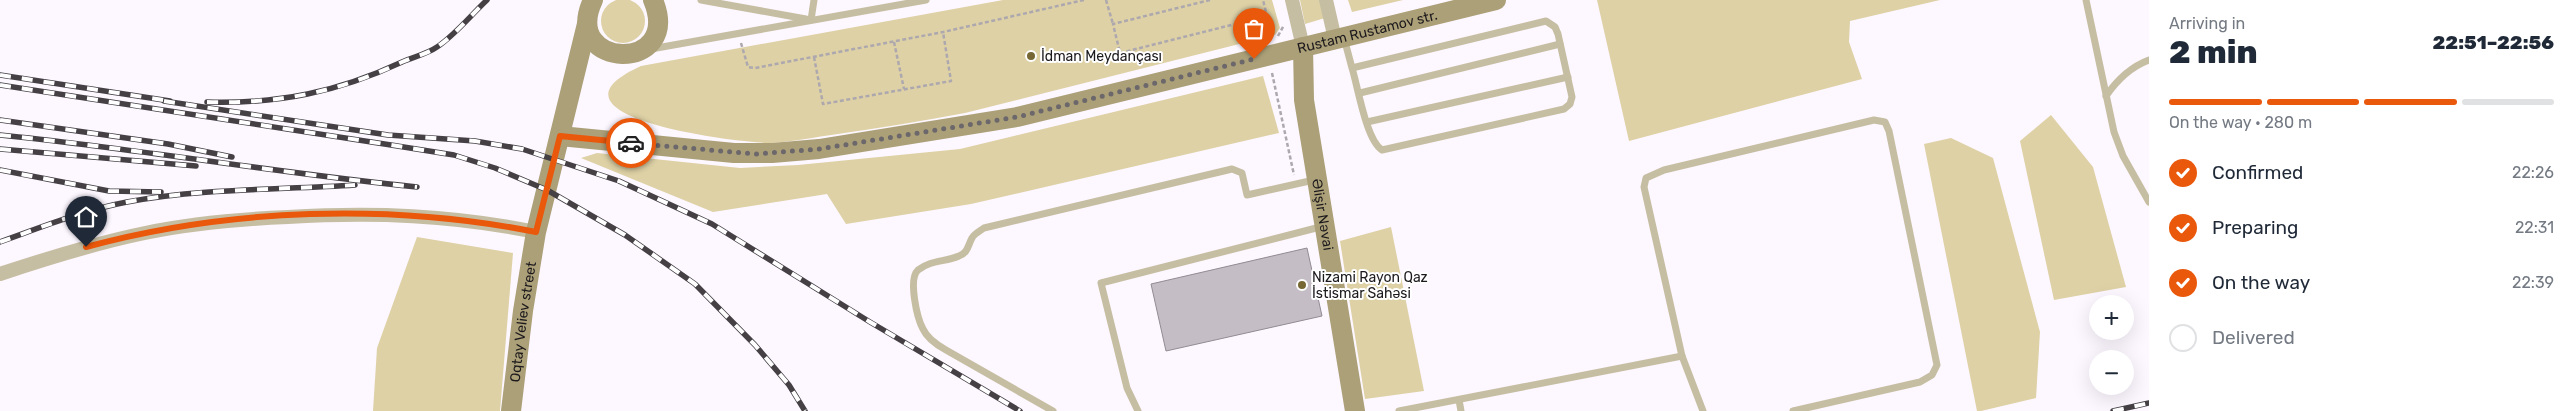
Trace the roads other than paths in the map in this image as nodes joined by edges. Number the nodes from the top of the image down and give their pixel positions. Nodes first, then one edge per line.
1 (581, 0) edge
2 (593, 0) edge
3 (653, 0) edge
4 (701, 0) edge
5 (814, 0) edge
6 (926, 0) edge
7 (1292, 0) edge
8 (1326, 0) edge
9 (1496, 0) edge
10 (2086, 0) edge
11 (811, 20) junction
12 (587, 24) junction
13 (1340, 38) junction
14 (1560, 44) junction
15 (1303, 47) junction
16 (642, 50) junction
17 (2149, 60) edge
18 (1352, 68) junction
19 (1568, 77) junction
20 (1360, 93) junction
21 (2106, 96) junction
22 (1367, 122) junction
23 (560, 136) junction
24 (1317, 179) junction
25 (2149, 202) edge
26 (1324, 226) junction
27 (536, 232) junction
28 (0, 274) edge
29 (1682, 356) junction
30 (1459, 400) junction
31 (511, 411) edge
32 (1053, 411) edge
33 (1138, 411) edge
34 (1355, 411) edge
35 (1400, 411) edge
36 (1461, 411) edge
37 (1702, 411) edge
38 (1793, 411) edge

1 - 12 street
2 - 12 street, Oqtay Veliev street
3 - 16 street
4 - 11 lane
5 - 11 lane
6 - 11 lane
7 - 15 street
8 - 13 street
9 - 13 street, Rustam Rustamov str.
10 - 21 lane
11 - 16 lane
12 - 16 street
12 - 23 street, Oqtay Veliev street
13 - 15 street, Rustam Rustamov str.
13 - 18 lane
14 - 18 lane
14 - 19 lane
14 - 20 lane
15 - 23 street, Rustam Rustamov str.
15 - 24 street, Əlişir Nəvai
17 - 21 lane
18 - 20 lane
19 - 22 lane
19 - 22 lane
20 - 22 lane
21 - 25 lane
23 - 27 street, Oqtay Veliev street
24 - 26 street, Əlişir Nəvai
24 - 32 lane
26 - 33 lane
26 - 34 street, Əlişir Nəvai
27 - 28 street
27 - 31 street, Oqtay Veliev street
29 - 30 lane
29 - 37 lane
29 - 38 lane
30 - 35 lane
30 - 36 lane

